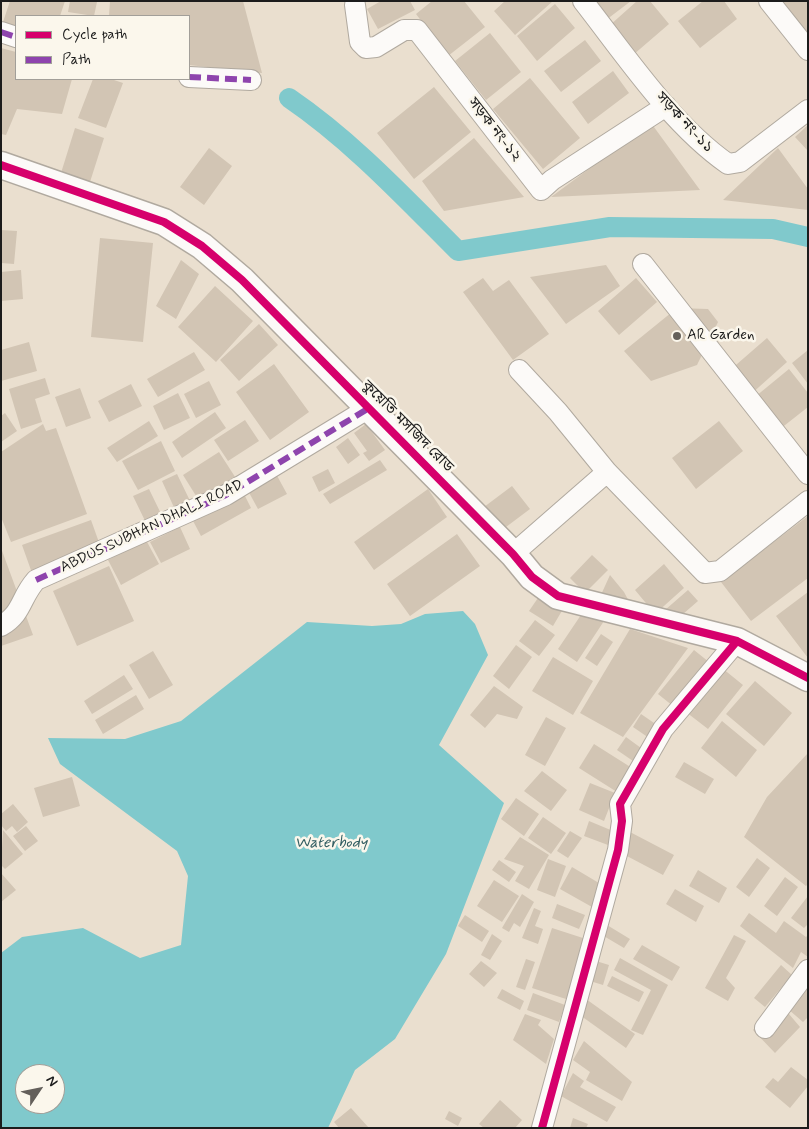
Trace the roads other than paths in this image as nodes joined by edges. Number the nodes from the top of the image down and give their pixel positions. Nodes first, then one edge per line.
1 (583, 1) edge
2 (769, 1) edge
3 (355, 5) dead end
4 (1, 32) edge
5 (15, 36) edge
6 (808, 50) edge
7 (190, 77) edge
8 (251, 80) dead end
9 (666, 106) junction
10 (808, 110) edge
11 (1, 165) edge
12 (643, 264) dead end
13 (519, 370) dead end
14 (369, 408) junction
15 (607, 472) junction
16 (808, 474) edge
17 (808, 501) edge
18 (513, 554) junction
19 (1, 626) edge
20 (737, 641) junction
21 (808, 678) edge
22 (808, 970) edge
23 (765, 1028) dead end
24 (542, 1128) edge

1 - 9 street, সড়ক নং-১১
2 - 6 street
3 - 9 street, সড়ক নং-১২
4 - 5 street
7 - 8 street
9 - 10 street, সড়ক নং-১১
11 - 14 street, কুয়েতি মসজিদ রোড
12 - 16 street
13 - 15 street
14 - 18 street, কুয়েতি মসজিদ রোড
14 - 19 street, ABDUS SUBHAN DHALI ROAD
15 - 17 street
15 - 18 street
18 - 20 street, কুয়েতি মসজিদ রোড
20 - 21 street, কুয়েতি মসজিদ রোড
20 - 24 street
22 - 23 street

